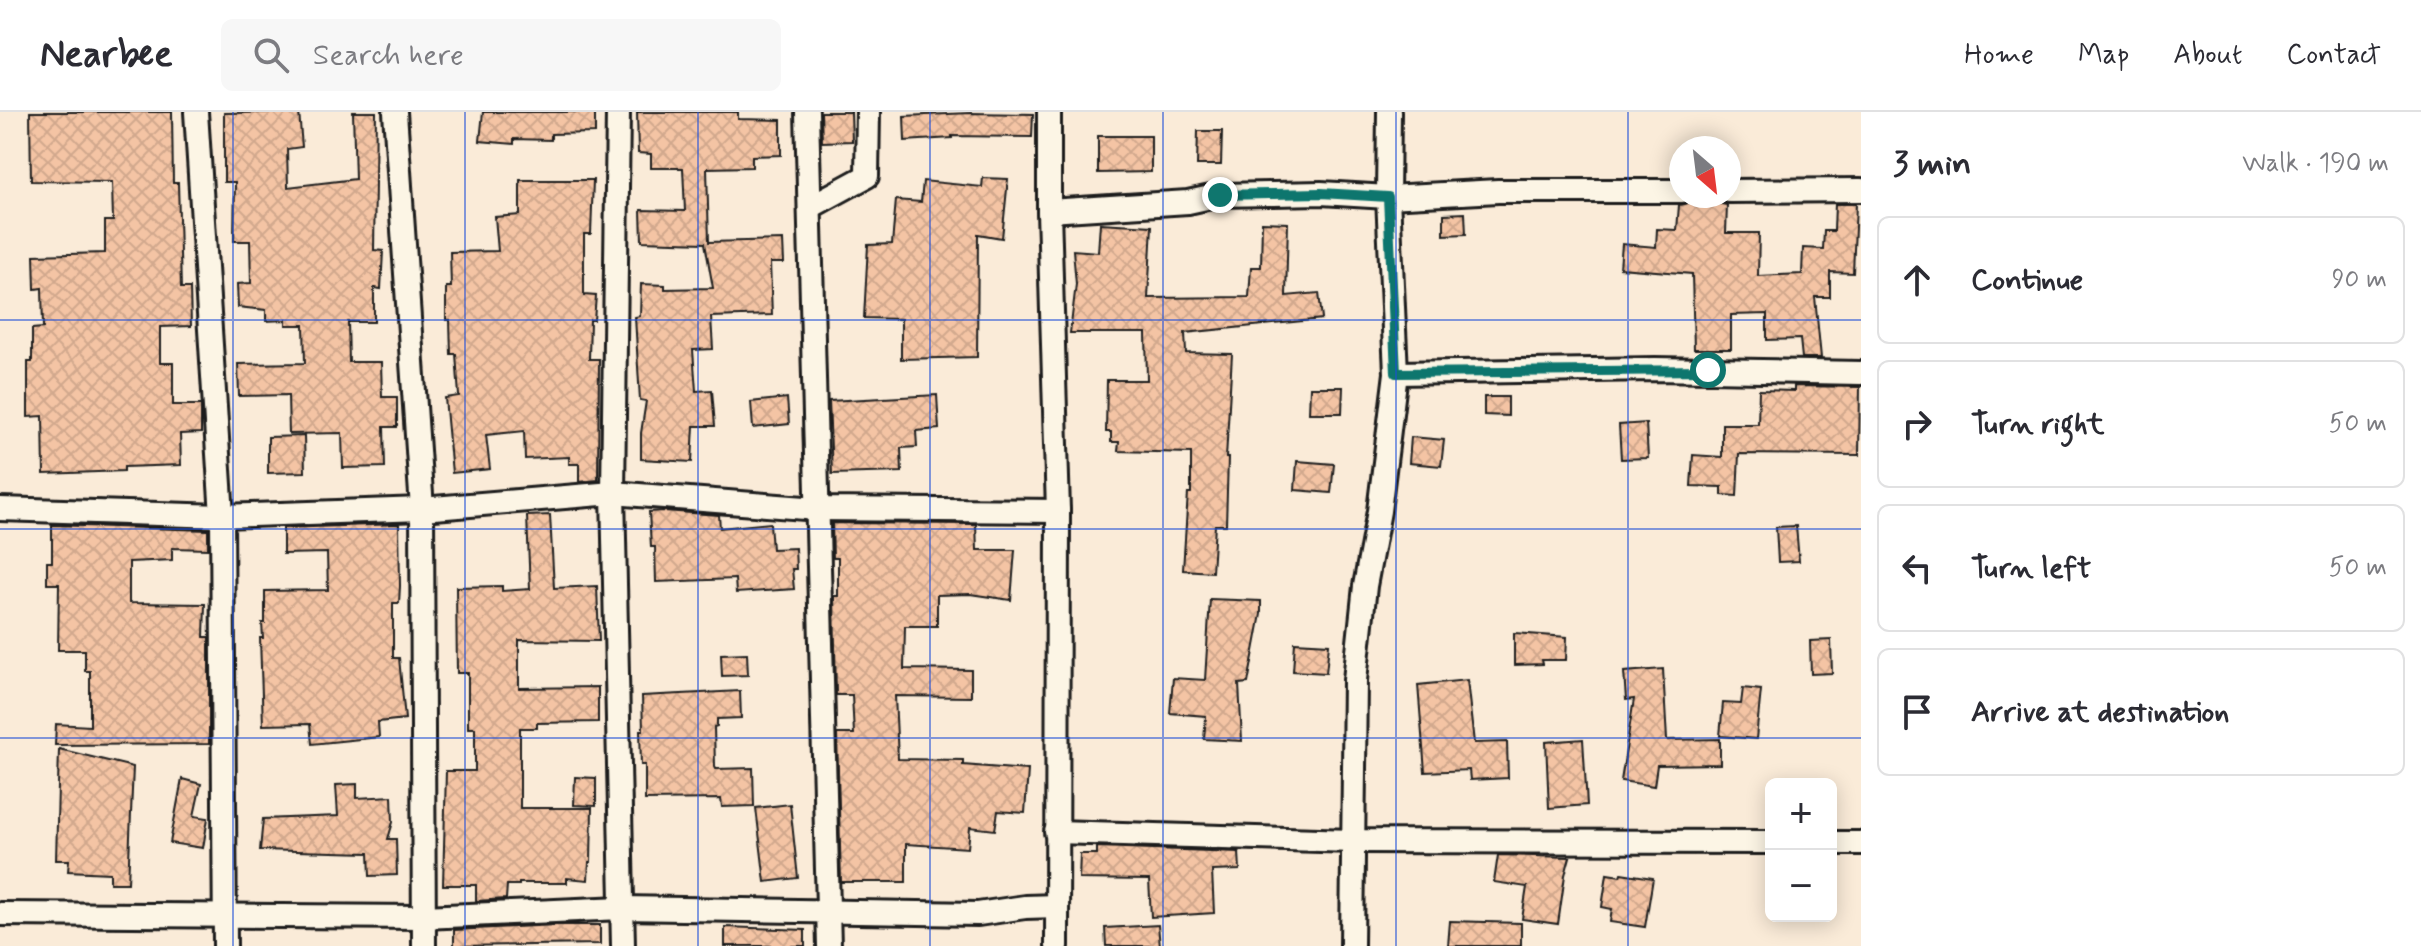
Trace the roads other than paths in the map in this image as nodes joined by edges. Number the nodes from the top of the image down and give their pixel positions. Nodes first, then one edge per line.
1 (196, 112) edge
2 (395, 112) edge
3 (618, 112) edge
4 (807, 112) edge
5 (868, 112) edge
6 (1049, 112) edge
7 (1389, 112) edge
8 (1861, 190) edge
9 (1669, 191) edge
10 (1741, 191) edge
11 (1388, 197) junction
12 (810, 207) junction
13 (1049, 211) junction
14 (1396, 373) junction
15 (1861, 373) edge
16 (613, 493) junction
17 (0, 509) edge
18 (422, 509) junction
19 (818, 509) junction
20 (1058, 511) junction
21 (222, 516) junction
22 (1056, 832) junction
23 (1353, 841) junction
24 (1765, 842) edge
25 (1837, 843) edge
26 (1861, 843) edge
27 (1057, 906) junction
28 (622, 908) junction
29 (829, 911) junction
30 (0, 914) edge
31 (225, 915) junction
32 (424, 917) junction
33 (225, 946) edge
34 (424, 946) edge
35 (623, 946) edge
36 (829, 946) edge
37 (1057, 946) edge
38 (1352, 946) edge

1 - 21 street
2 - 18 street
3 - 16 street
4 - 12 street
5 - 12 street
6 - 13 street
7 - 11 street
8 - 10 street
9 - 11 street
11 - 13 street
11 - 14 street
12 - 19 street
13 - 20 street
14 - 15 street
14 - 23 street
16 - 18 street
16 - 19 street
16 - 28 street
17 - 21 street
18 - 21 street
18 - 32 street
19 - 20 street
19 - 29 street
20 - 22 street
21 - 31 street
22 - 23 street
22 - 27 street
23 - 24 street
23 - 38 street
25 - 26 street
27 - 29 street
27 - 37 street
28 - 29 street
28 - 32 street
28 - 35 street
29 - 36 street
30 - 31 street
31 - 32 street
31 - 33 street
32 - 34 street

